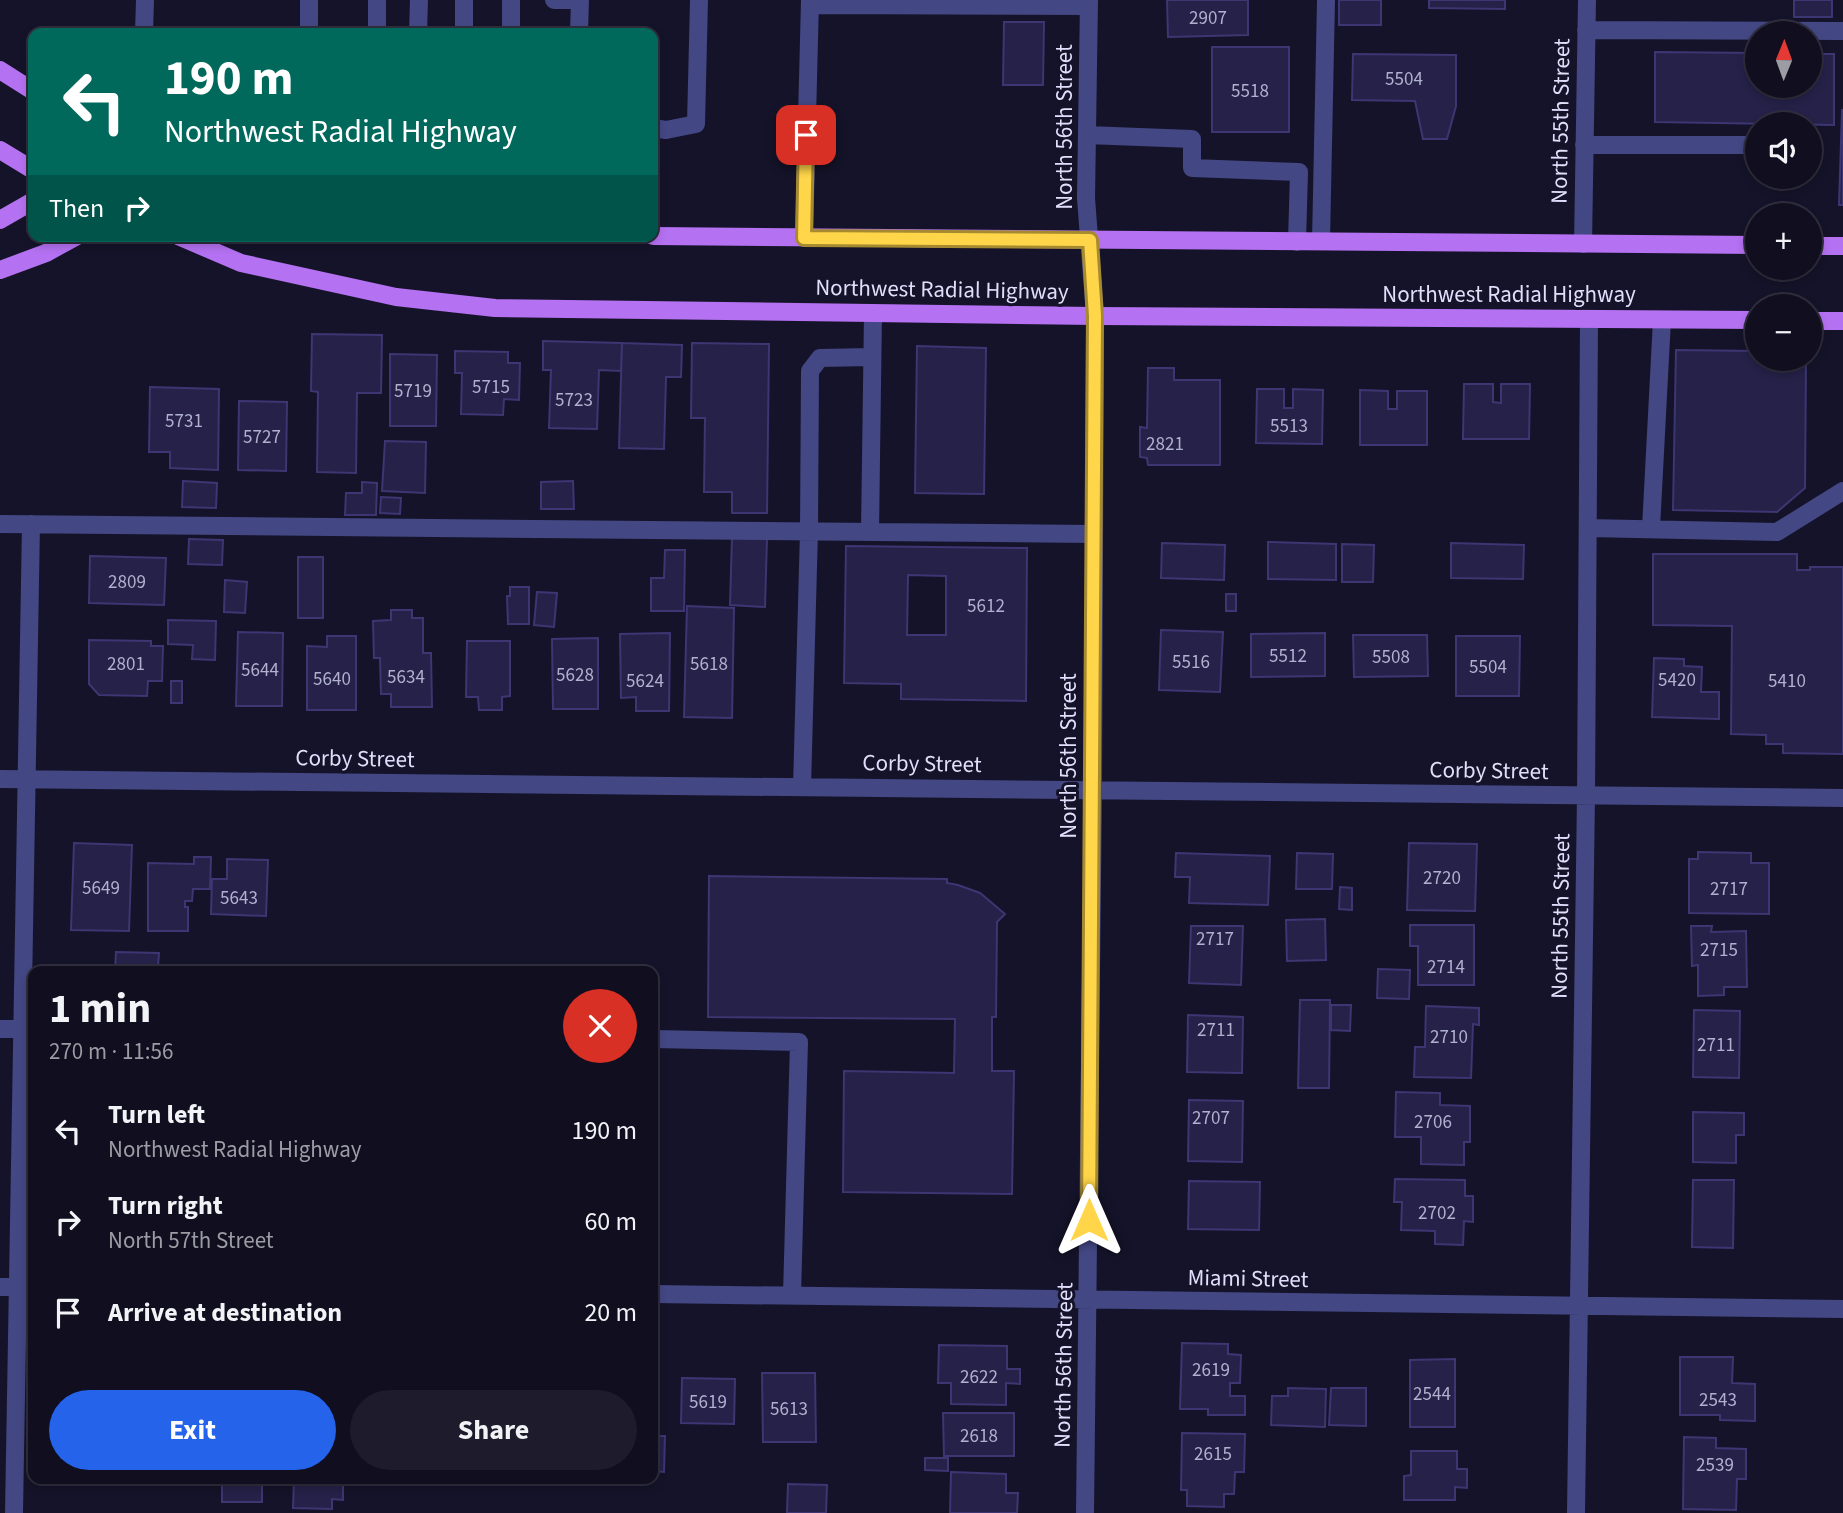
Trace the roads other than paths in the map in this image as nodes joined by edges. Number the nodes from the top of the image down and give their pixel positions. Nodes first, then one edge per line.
1 (145, 0) edge
2 (309, 0) edge
3 (377, 0) edge
4 (419, 0) edge
5 (464, 0) edge
6 (512, 0) edge
7 (554, 0) edge
8 (580, 0) edge
9 (699, 0) edge
10 (1326, 0) edge
11 (1587, 0) edge
12 (810, 3) edge
13 (1089, 3) edge
14 (144, 28) edge
15 (309, 28) edge
16 (377, 28) edge
17 (418, 28) edge
18 (464, 28) edge
19 (511, 28) edge
20 (579, 28) edge
21 (1586, 30) junction
22 (1843, 31) edge
23 (0, 70) edge
24 (28, 88) edge
25 (658, 129) edge
26 (1087, 135) junction
27 (1584, 145) junction
28 (1745, 145) edge
29 (0, 150) edge
30 (28, 167) edge
31 (1324, 172) junction
32 (1299, 173) junction
33 (28, 204) edge
34 (0, 220) edge
35 (658, 236) edge
36 (804, 238) junction
37 (1090, 240) junction
38 (1321, 241) junction
39 (66, 242) edge
40 (192, 242) edge
41 (1297, 242) junction
42 (1583, 244) junction
43 (1745, 245) edge
44 (1822, 246) edge
45 (1843, 246) edge
46 (0, 270) edge
47 (873, 313) junction
48 (1095, 316) junction
49 (1589, 320) junction
50 (1662, 320) junction
51 (1745, 320) edge
52 (1822, 321) edge
53 (1843, 321) edge
54 (871, 357) junction
55 (1843, 491) edge
56 (0, 524) edge
57 (31, 524) junction
58 (1588, 527) junction
59 (1651, 528) junction
60 (809, 531) junction
61 (870, 532) junction
62 (1094, 534) junction
63 (0, 779) edge
64 (27, 779) junction
65 (802, 787) junction
66 (1093, 790) junction
67 (1587, 795) junction
68 (1843, 798) edge
69 (0, 1029) edge
70 (28, 1029) edge
71 (658, 1039) edge
72 (17, 1287) edge
73 (658, 1294) edge
74 (792, 1295) junction
75 (1088, 1301) junction
76 (1579, 1307) junction
77 (1843, 1310) edge
78 (13, 1513) edge
79 (1085, 1513) edge
80 (1576, 1513) edge

1 - 14 street
2 - 15 street
3 - 16 street
4 - 17 street
5 - 18 street
6 - 19 street
7 - 8 street
8 - 20 street
9 - 25 street
10 - 31 street
11 - 21 street, North 55th Street
12 - 13 street
12 - 36 street
13 - 26 street, North 56th Street
21 - 22 street
21 - 27 street, North 55th Street
23 - 24 main road
26 - 32 street
26 - 37 street, North 56th Street
27 - 28 street
27 - 42 street, North 55th Street
29 - 30 main road
31 - 32 street
31 - 38 street
32 - 41 street
33 - 34 main road
35 - 36 main road
36 - 37 main road
37 - 41 main road
37 - 48 street, North 56th Street
38 - 41 main road
38 - 42 main road
39 - 46 main road
40 - 47 main road, Northwest Radial Highway
42 - 43 main road
44 - 45 main road
47 - 48 main road, Northwest Radial Highway
47 - 54 street
48 - 49 main road, Northwest Radial Highway
48 - 62 street, North 56th Street
49 - 50 main road, Northwest Radial Highway
49 - 58 street, North 55th Street
50 - 51 main road, Northwest Radial Highway
50 - 59 street
52 - 53 main road
54 - 60 street
54 - 61 street
55 - 59 street
56 - 57 street
57 - 60 street
57 - 64 street
58 - 59 street
58 - 67 street, North 55th Street
60 - 61 street
60 - 65 street
61 - 62 street
62 - 66 street, North 56th Street
63 - 64 street, Corby Street
64 - 65 street, Corby Street
64 - 70 street
65 - 66 street, Corby Street
66 - 67 street, Corby Street
66 - 75 street, North 56th Street
67 - 68 street, Corby Street
67 - 76 street, North 55th Street
69 - 70 street
70 - 72 street
71 - 74 street
72 - 78 street
73 - 74 street, Miami Street
74 - 75 street, Miami Street
75 - 76 street, Miami Street
75 - 79 street, North 56th Street
76 - 77 street, Miami Street
76 - 80 street, North 55th Street

